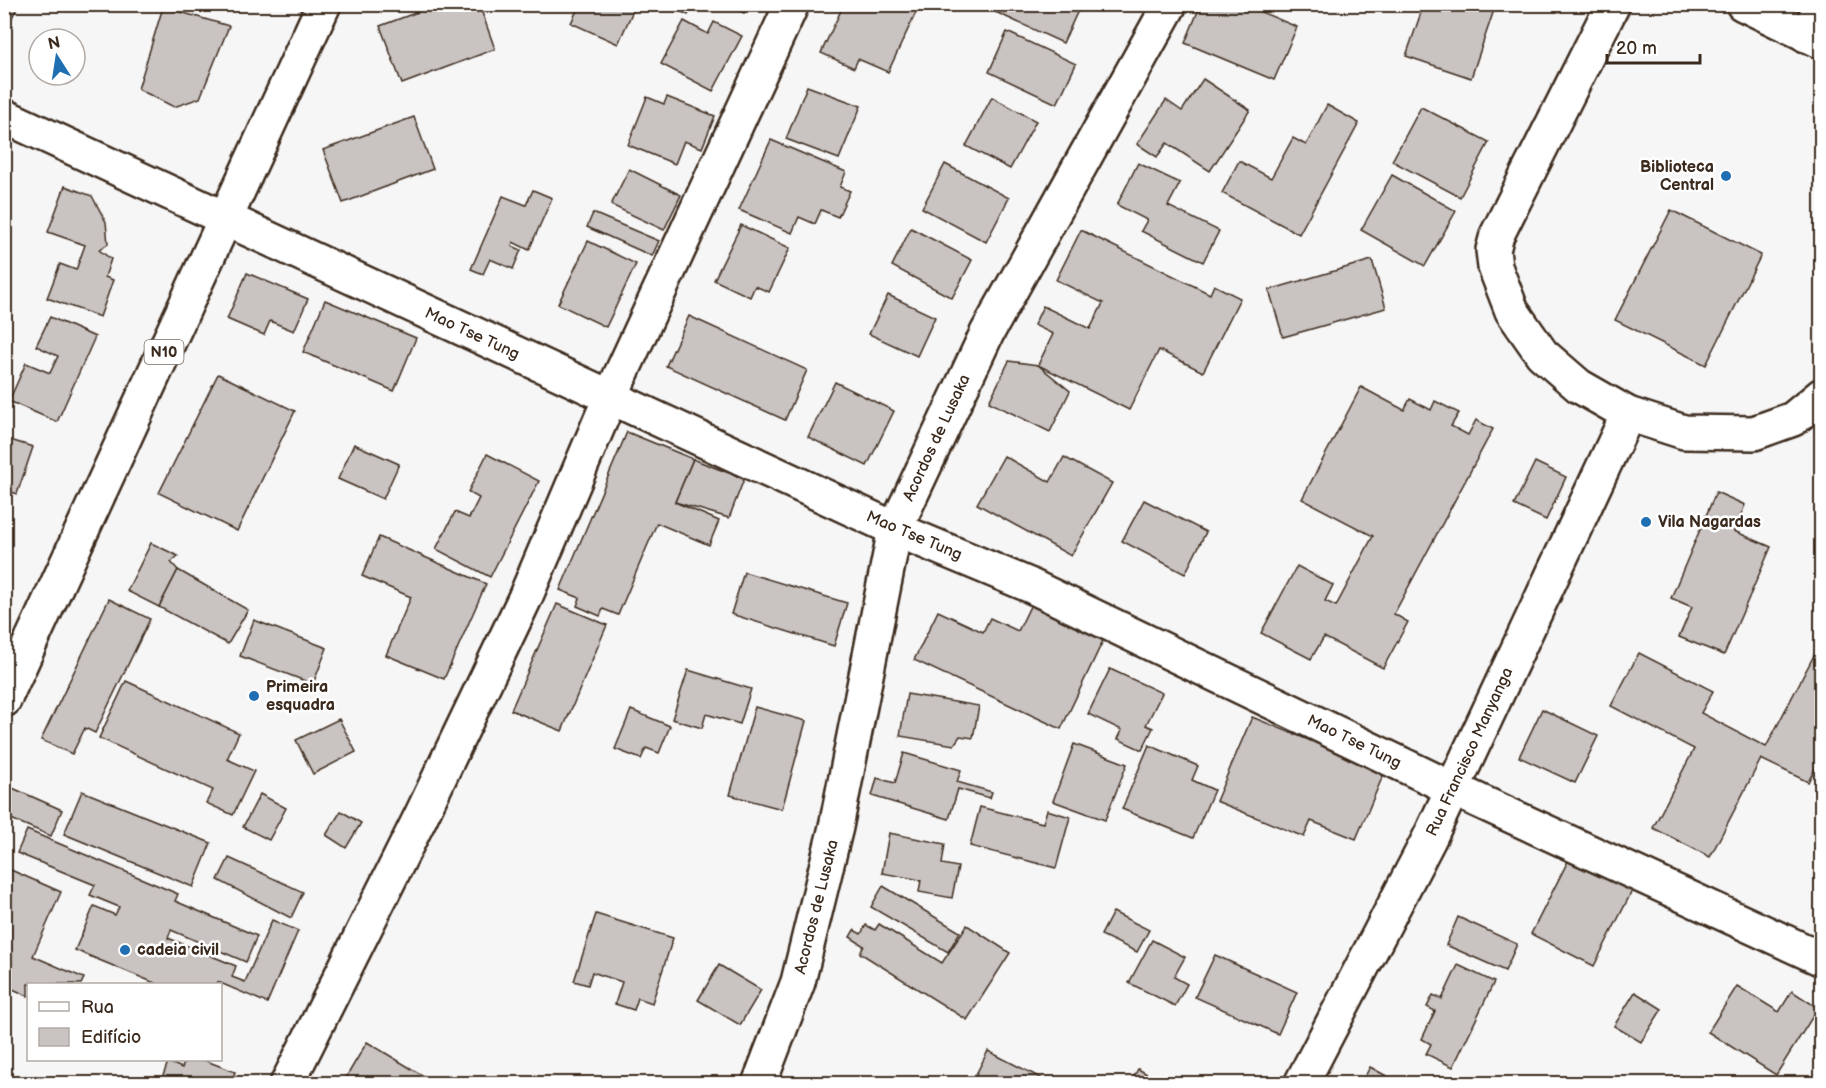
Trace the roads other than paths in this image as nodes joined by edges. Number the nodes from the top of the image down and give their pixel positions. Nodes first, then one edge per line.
1 (324, 4) edge
2 (792, 4) edge
3 (1170, 4) edge
4 (1612, 4) edge
5 (1743, 4) edge
6 (1821, 6) edge
7 (1814, 39) edge
8 (4, 116) edge
9 (226, 218) junction
10 (1821, 395) edge
11 (610, 398) junction
12 (1628, 414) junction
13 (895, 529) junction
14 (4, 699) edge
15 (1453, 789) junction
16 (1821, 959) edge
17 (287, 1083) edge
18 (759, 1083) edge
19 (1300, 1083) edge

1 - 9 street, N10
2 - 11 street
3 - 13 street, Acordos de Lusaka
4 - 12 street
5 - 7 street
6 - 7 street
8 - 9 street, Mao Tse Tung
9 - 11 street, Mao Tse Tung
9 - 14 street, N10
10 - 12 street
11 - 13 street, Mao Tse Tung
11 - 17 street
12 - 15 street, Rua Francisco Manyanga
13 - 15 street, Mao Tse Tung
13 - 18 street, Acordos de Lusaka
15 - 16 street, Mao Tse Tung
15 - 19 street, Rua Francisco Manyanga

